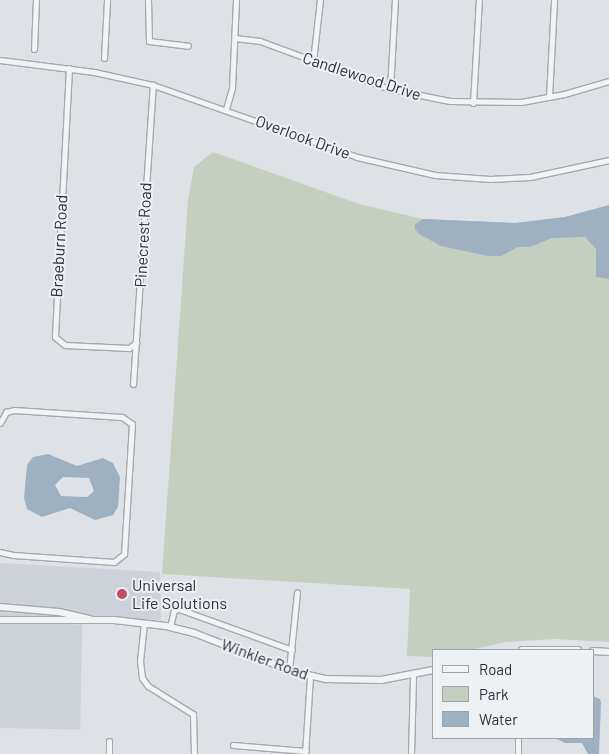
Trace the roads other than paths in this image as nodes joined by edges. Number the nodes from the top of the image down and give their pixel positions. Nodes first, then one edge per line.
1 (36, 0) edge
2 (107, 0) edge
3 (148, 0) edge
4 (236, 0) edge
5 (320, 0) edge
6 (396, 0) edge
7 (479, 0) edge
8 (554, 0) edge
9 (234, 38) junction
10 (188, 46) dead end
11 (34, 49) dead end
12 (104, 58) dead end
13 (0, 60) edge
14 (313, 61) junction
15 (69, 68) junction
16 (609, 81) edge
17 (153, 85) junction
18 (390, 88) junction
19 (549, 98) junction
20 (473, 103) junction
21 (226, 109) junction
22 (609, 160) edge
23 (136, 343) junction
24 (133, 384) dead end
25 (0, 423) edge
26 (0, 552) edge
27 (297, 592) dead end
28 (0, 607) edge
29 (0, 620) edge
30 (99, 622) junction
31 (144, 623) junction
32 (170, 627) junction
33 (292, 650) junction
34 (594, 651) edge
35 (609, 652) edge
36 (289, 670) junction
37 (432, 670) edge
38 (413, 675) junction
39 (310, 676) junction
40 (518, 739) edge
41 (109, 741) dead end
42 (233, 745) dead end
43 (306, 753) edge
44 (109, 754) edge
45 (194, 754) edge
46 (411, 754) edge
47 (518, 754) edge

1 - 11 street
2 - 12 street
3 - 10 street
4 - 9 street
5 - 14 street
6 - 18 street
7 - 20 street
8 - 19 street
9 - 14 street, Candlewood Drive
9 - 21 street
13 - 15 street, Overlook Drive
14 - 18 street, Candlewood Drive
15 - 17 street, Overlook Drive
15 - 23 street, Braeburn Road
16 - 19 street, Candlewood Drive
17 - 21 street, Overlook Drive
17 - 23 street, Pinecrest Road
18 - 20 street, Candlewood Drive
19 - 20 street, Candlewood Drive
21 - 22 street, Overlook Drive
23 - 24 street, Pinecrest Road
25 - 26 street
27 - 33 street
28 - 30 street, Winkler Road
29 - 30 street, Winkler Road
30 - 31 street, Winkler Road
31 - 32 street, Winkler Road
31 - 45 street
32 - 33 street
32 - 36 street, Winkler Road
33 - 36 street
34 - 35 street
36 - 39 street, Winkler Road
37 - 38 street, Winkler Road
38 - 39 street, Winkler Road
38 - 46 street
39 - 43 street
40 - 47 street
41 - 44 street
42 - 43 street

